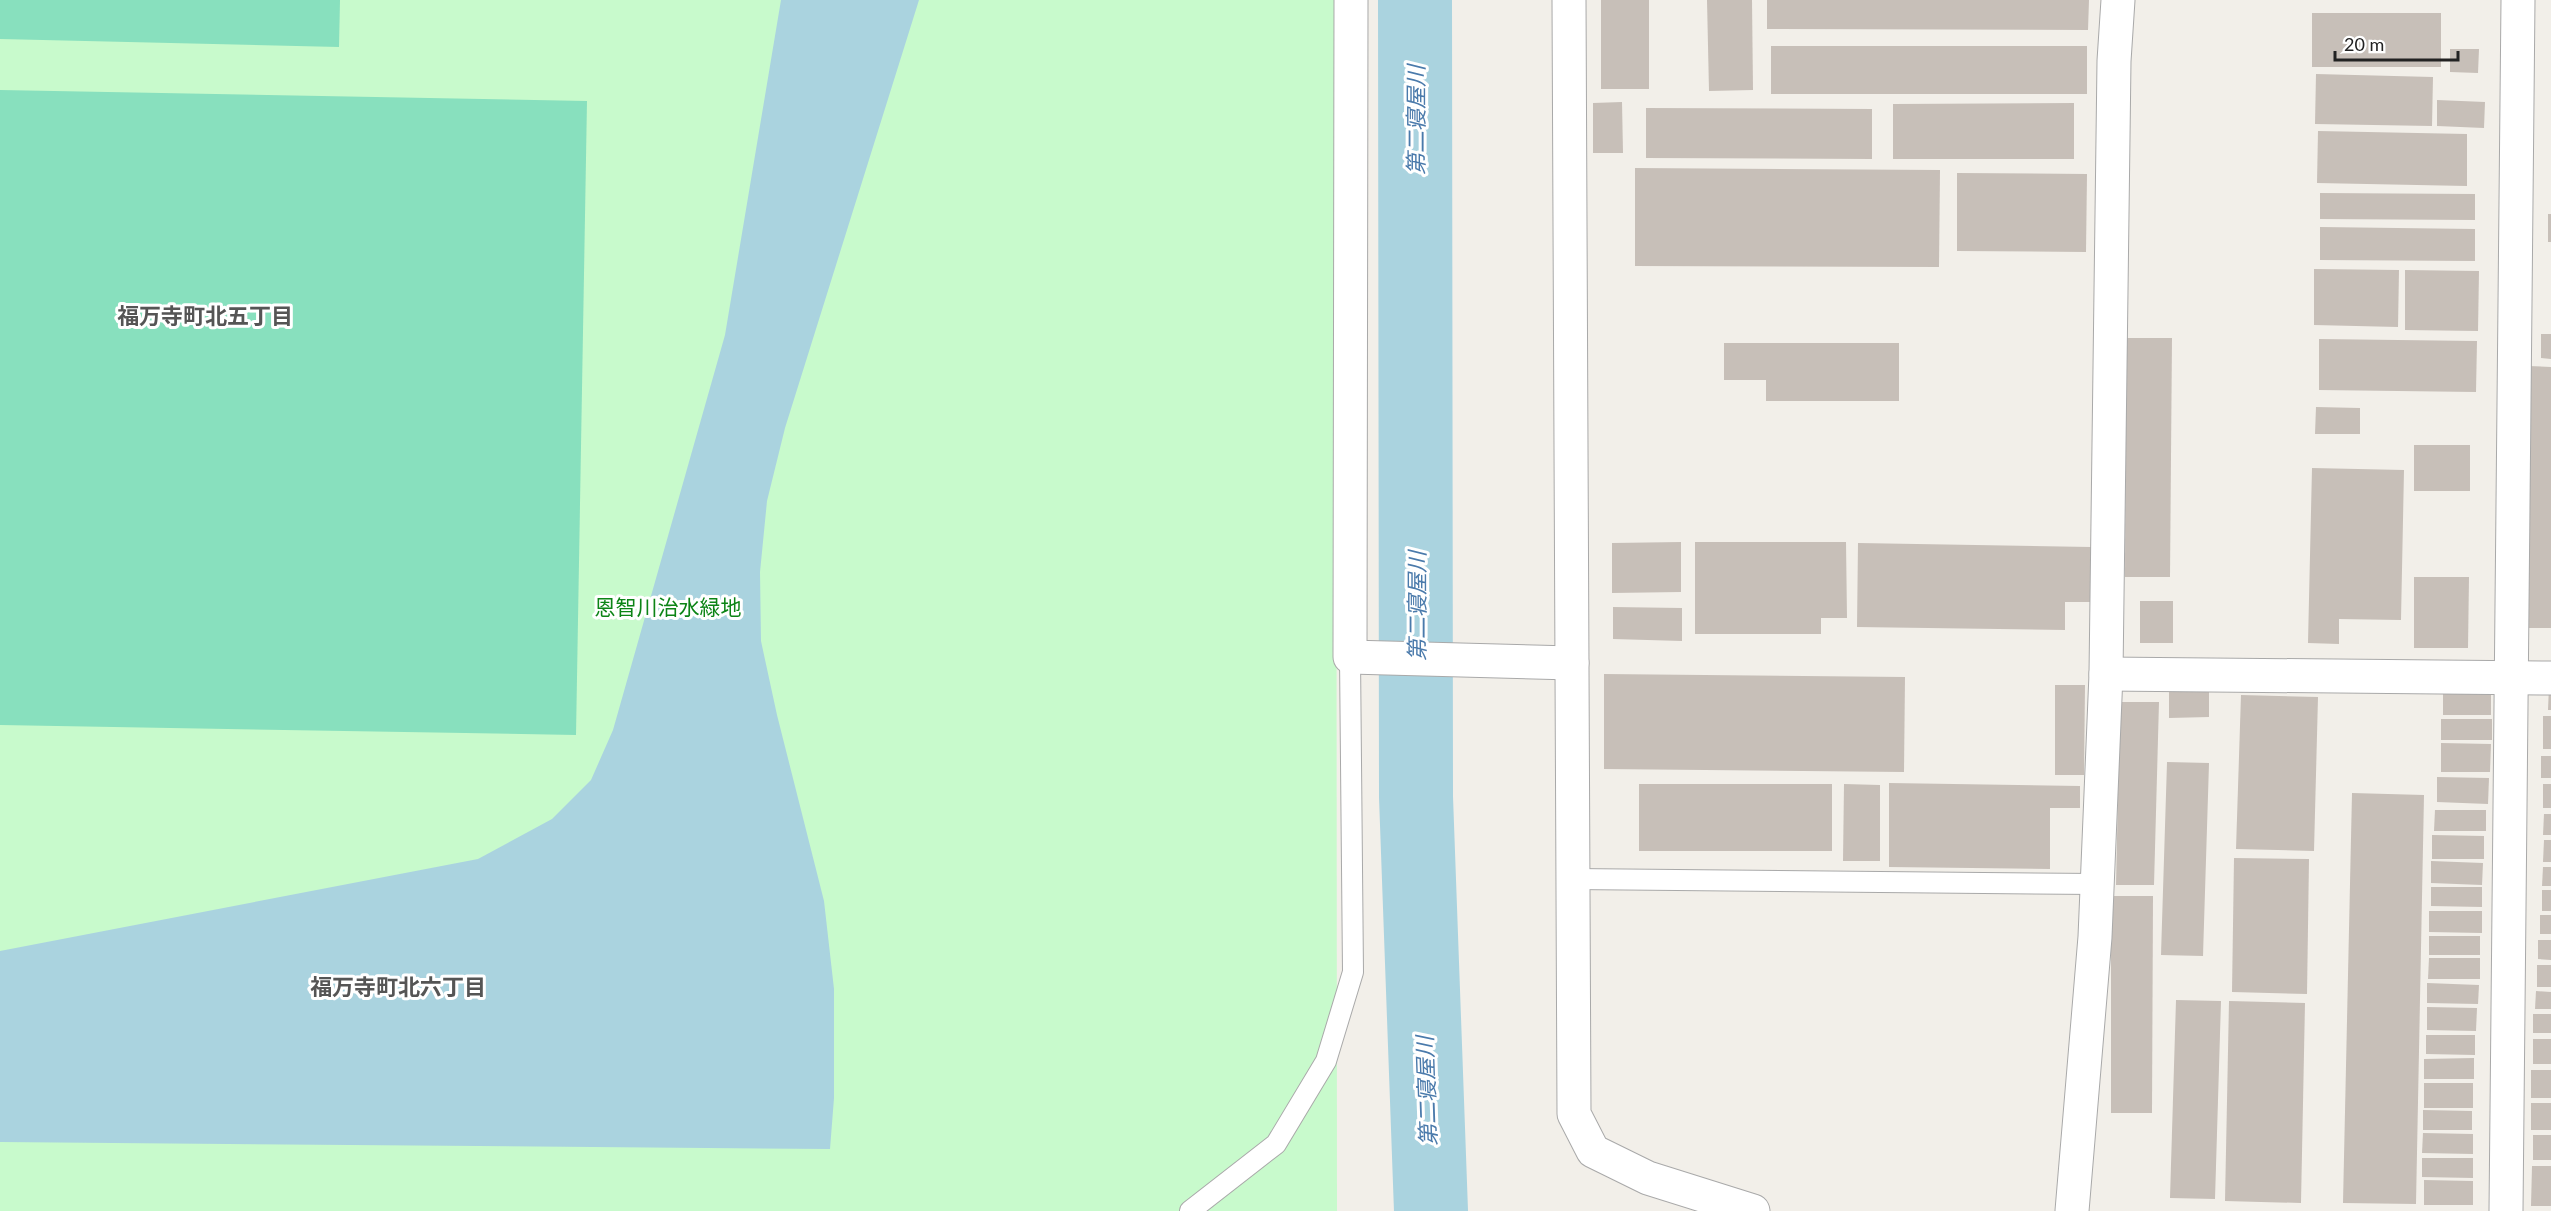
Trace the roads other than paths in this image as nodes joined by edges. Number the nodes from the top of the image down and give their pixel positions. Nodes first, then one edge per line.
1 (1351, 0) edge
2 (1569, 0) edge
3 (2118, 0) edge
4 (2518, 0) edge
5 (1350, 657) junction
6 (1572, 663) junction
7 (2106, 674) junction
8 (2512, 676) junction
9 (2551, 678) edge
10 (1573, 879) junction
11 (2097, 884) junction
12 (1190, 1211) edge
13 (1753, 1211) edge
14 (2072, 1211) edge
15 (2506, 1211) edge

1 - 5 street
2 - 6 street
3 - 7 street
4 - 8 street
5 - 6 street
5 - 12 lane
6 - 10 street
7 - 8 street
7 - 11 street
8 - 9 street
8 - 15 street
10 - 11 lane
10 - 13 street
11 - 14 street

